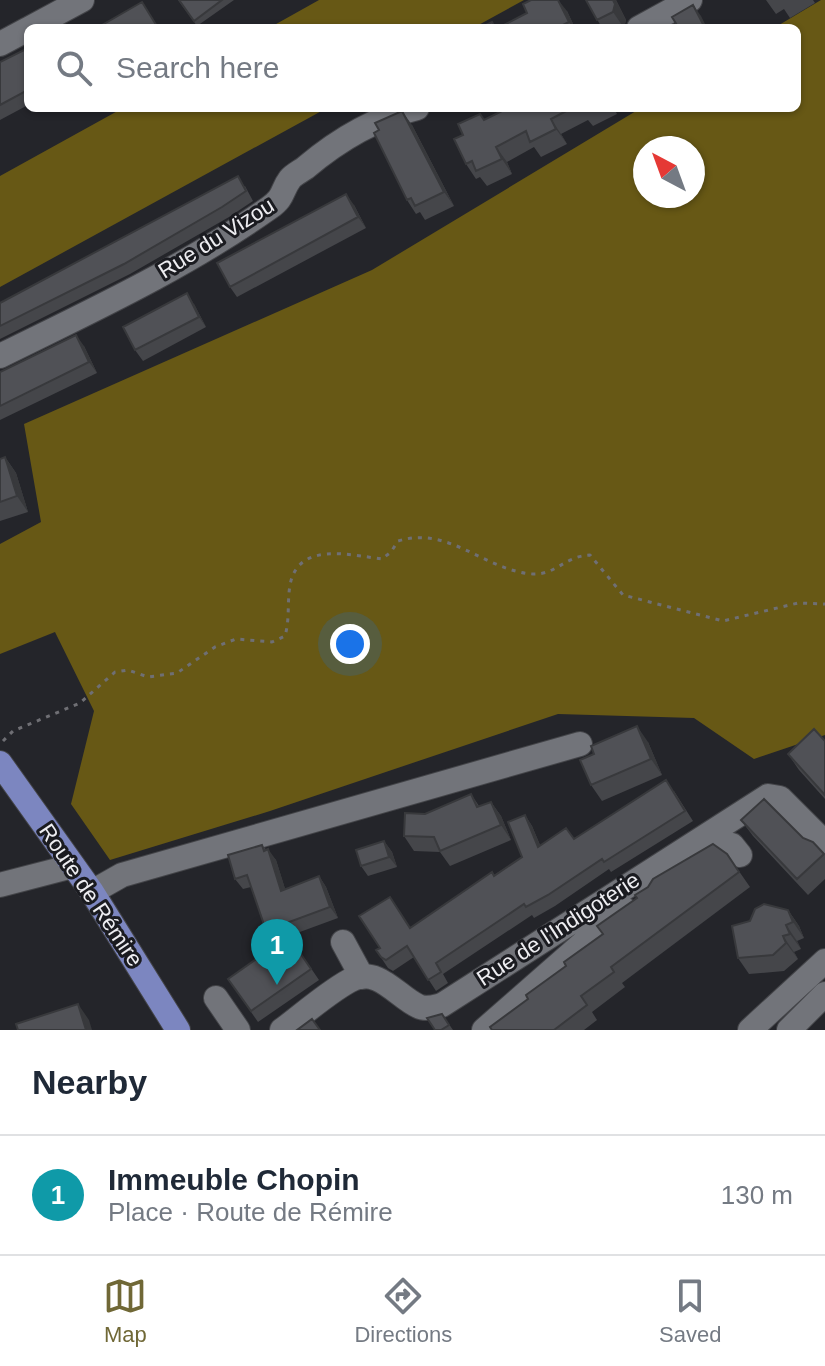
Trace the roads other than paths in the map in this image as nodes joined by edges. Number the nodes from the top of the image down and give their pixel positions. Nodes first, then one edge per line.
1 (82, 0) edge
2 (690, 0) edge
3 (37, 24) edge
4 (646, 24) edge
5 (24, 31) edge
6 (0, 44) edge
7 (402, 112) edge
8 (0, 356) edge
9 (580, 744) dead end
10 (0, 763) edge
11 (825, 843) edge
12 (740, 855) dead end
13 (73, 866) junction
14 (0, 885) edge
15 (92, 892) junction
16 (343, 942) dead end
17 (825, 961) edge
18 (362, 977) junction
19 (825, 994) edge
20 (216, 998) dead end
21 (178, 1030) edge
22 (238, 1030) edge
23 (282, 1030) edge
24 (484, 1030) edge
25 (750, 1030) edge
26 (789, 1030) edge

1 - 3 street
2 - 4 street
5 - 6 street
7 - 8 street, Rue du Vizou
9 - 15 street
10 - 13 main road, Route de Rémire
11 - 18 street, Rue de l'Indigoterie
12 - 24 street
13 - 14 street
13 - 15 main road, Route de Rémire
15 - 21 main road, Route de Rémire
16 - 18 street
17 - 25 street
18 - 23 street
19 - 26 street
20 - 22 street

